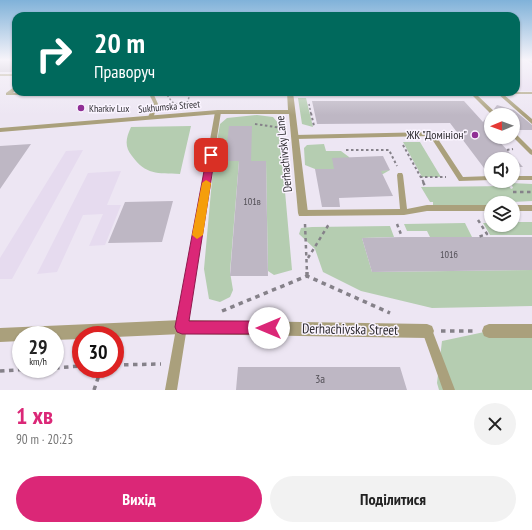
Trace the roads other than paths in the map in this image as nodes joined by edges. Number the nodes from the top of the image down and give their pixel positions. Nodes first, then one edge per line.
1 (520, 93) edge
2 (532, 93) edge
3 (152, 96) edge
4 (290, 96) edge
5 (476, 96) edge
6 (502, 96) edge
7 (488, 108) edge
8 (218, 112) junction
9 (292, 112) junction
10 (151, 117) junction
11 (532, 122) edge
12 (0, 130) edge
13 (294, 133) junction
14 (520, 141) edge
15 (532, 153) edge
16 (400, 175) road end
17 (484, 178) edge
18 (520, 178) edge
19 (532, 178) edge
20 (484, 208) edge
21 (520, 208) edge
22 (532, 208) edge
23 (404, 212) junction
24 (303, 213) joint
25 (182, 327) junction
26 (427, 331) joint
27 (489, 331) road end
28 (532, 331) edge
29 (0, 335) edge
30 (171, 390) edge
31 (449, 390) edge

1 - 2 lane
3 - 10 lane
4 - 9 street, Derhachivsky Lane
5 - 7 lane
6 - 11 lane
8 - 9 street, Sukhumska Street
8 - 10 street, Sukhumska Street
8 - 25 lane
9 - 13 street, Derhachivsky Lane
10 - 12 street, Sukhumska Street
13 - 17 lane
13 - 24 street, Derhachivsky Lane
14 - 15 lane
16 - 23 lane
18 - 19 lane
20 - 23 lane
21 - 22 lane
23 - 24 lane
25 - 26 street, Derhachivska Street
25 - 29 street, Derhachivska Street
25 - 30 lane
26 - 31 lane
27 - 28 street

